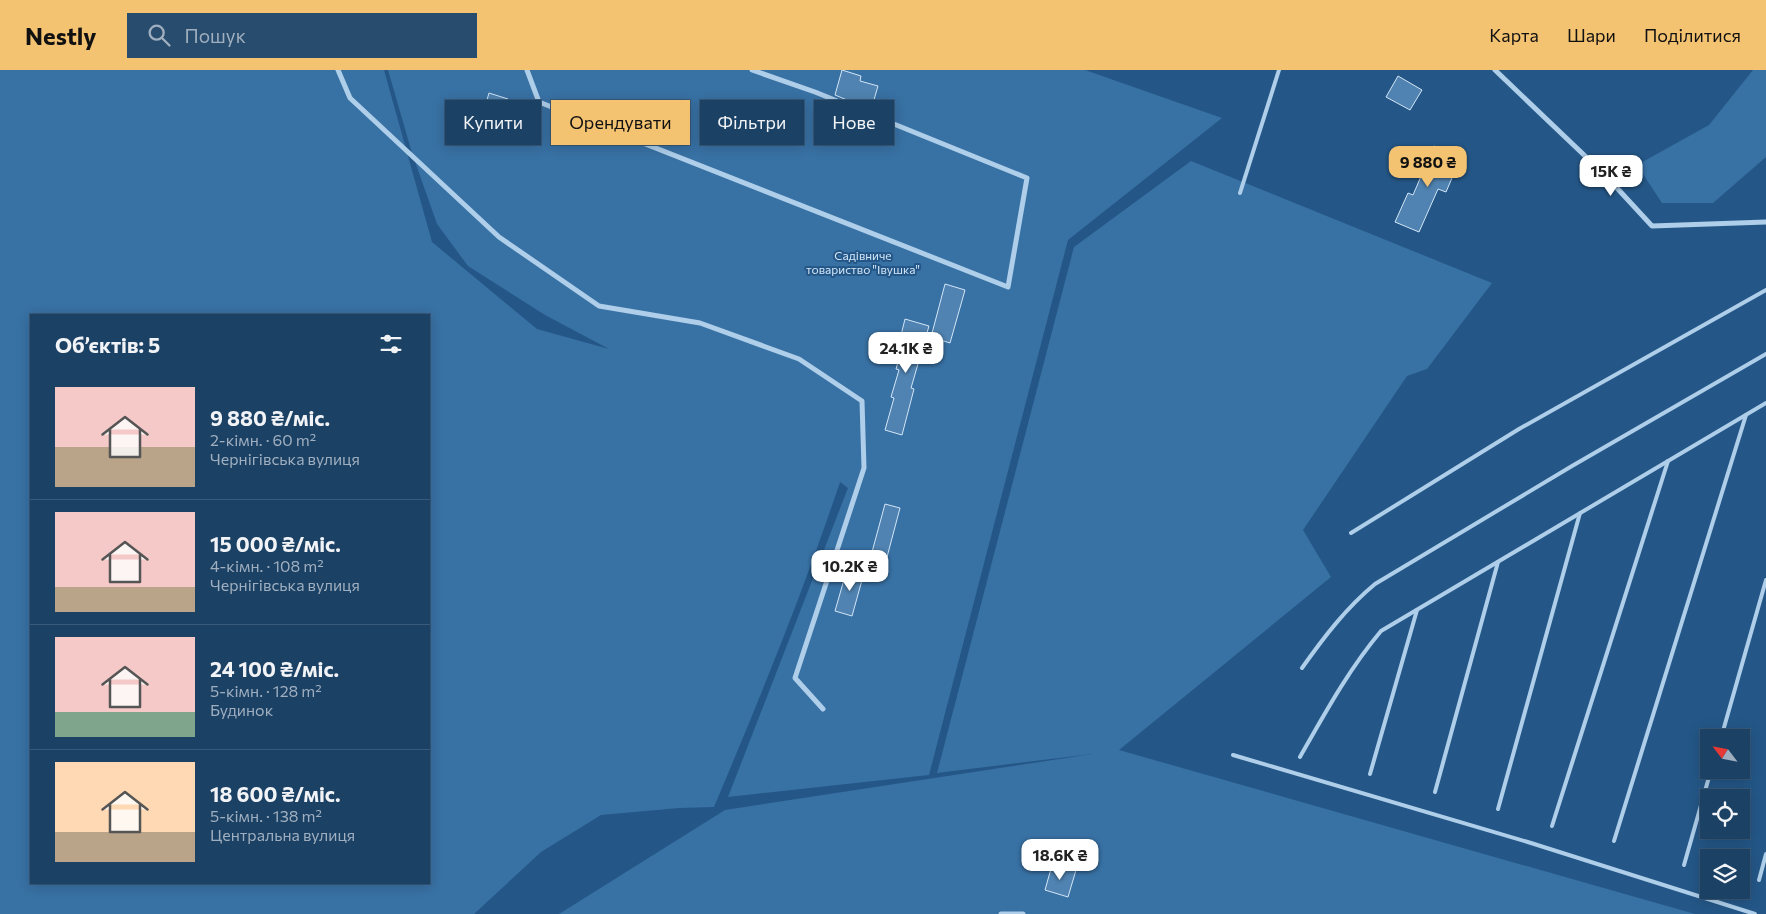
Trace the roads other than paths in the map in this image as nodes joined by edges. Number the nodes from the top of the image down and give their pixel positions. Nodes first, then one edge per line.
1 (338, 70) edge
2 (527, 70) edge
3 (752, 70) edge
4 (1279, 70) edge
5 (1495, 70) edge
6 (1240, 193) dead end
7 (1766, 222) edge
8 (1766, 290) edge
9 (1766, 354) edge
10 (1766, 403) edge
11 (1746, 415) junction
12 (1668, 461) junction
13 (1580, 514) junction
14 (1351, 533) dead end
15 (1498, 562) junction
16 (1766, 580) edge
17 (1417, 610) junction
18 (1302, 668) dead end
19 (823, 709) dead end
20 (1724, 729) edge
21 (1232, 755) dead end
22 (1300, 756) dead end
23 (1370, 774) dead end
24 (1708, 779) edge
25 (1435, 792) dead end
26 (1498, 809) dead end
27 (1552, 826) dead end
28 (1614, 840) dead end
29 (1766, 854) edge
30 (1684, 865) dead end
31 (1759, 880) dead end
32 (1001, 914) edge
33 (1023, 914) edge
34 (1755, 914) edge

1 - 19 street
2 - 3 street
4 - 6 lane
5 - 7 street
8 - 14 lane
9 - 18 lane
10 - 11 lane
11 - 12 lane
11 - 28 lane
12 - 13 lane
12 - 27 lane
13 - 15 lane
13 - 26 lane
15 - 17 lane
15 - 25 lane
16 - 20 lane
17 - 22 lane
17 - 23 lane
21 - 34 lane
24 - 30 lane
29 - 31 lane
32 - 33 street

